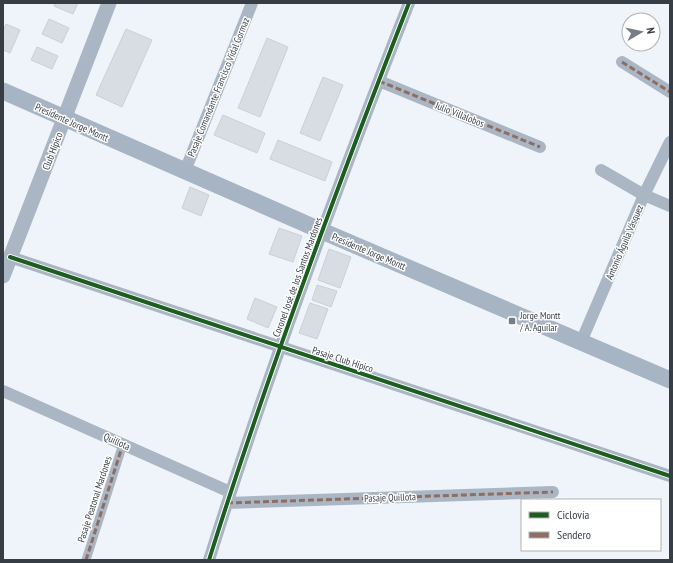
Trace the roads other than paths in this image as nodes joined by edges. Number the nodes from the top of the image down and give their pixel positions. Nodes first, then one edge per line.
1 (110, 3) edge
2 (252, 3) edge
3 (409, 3) edge
4 (622, 62) dead end
5 (379, 81) junction
6 (3, 91) edge
7 (670, 92) edge
8 (65, 119) junction
9 (670, 142) edge
10 (540, 147) dead end
11 (601, 170) dead end
12 (185, 171) junction
13 (644, 195) junction
14 (670, 206) edge
15 (322, 231) junction
16 (10, 257) junction
17 (3, 276) edge
18 (581, 342) junction
19 (280, 347) junction
20 (670, 380) edge
21 (3, 391) edge
22 (123, 444) junction
23 (670, 476) edge
24 (553, 492) dead end
25 (229, 497) junction
26 (86, 560) edge
27 (209, 560) edge

1 - 8 street, Club Hípico
2 - 12 street, Pasaje Comandante Francisco Vidal Gormaz
3 - 5 street, Coronel José de los Santos Mardones
4 - 7 street
5 - 10 street, Julio Villalobos
5 - 15 street, Coronel José de los Santos Mardones
6 - 8 main road, Presidente Jorge Montt
8 - 12 main road, Presidente Jorge Montt
8 - 16 street, Club Hípico
9 - 13 street, Antonio Águila Vásquez
11 - 13 street
12 - 15 main road, Presidente Jorge Montt
13 - 14 street
13 - 18 street, Antonio Águila Vásquez
15 - 18 main road, Presidente Jorge Montt
15 - 19 street, Coronel José de los Santos Mardones
16 - 17 street, Club Hípico
16 - 19 street, Pasaje Club Hípico
18 - 20 main road, Presidente Jorge Montt
19 - 23 street, Pasaje Club Hípico
19 - 25 street, Coronel José de los Santos Mardones
21 - 22 street, Quillota
22 - 25 street, Quillota
22 - 26 street, Pasaje Peatonal Mardones
24 - 25 street, Pasaje Quillota
25 - 27 street, Coronel José de los Santos Mardones

